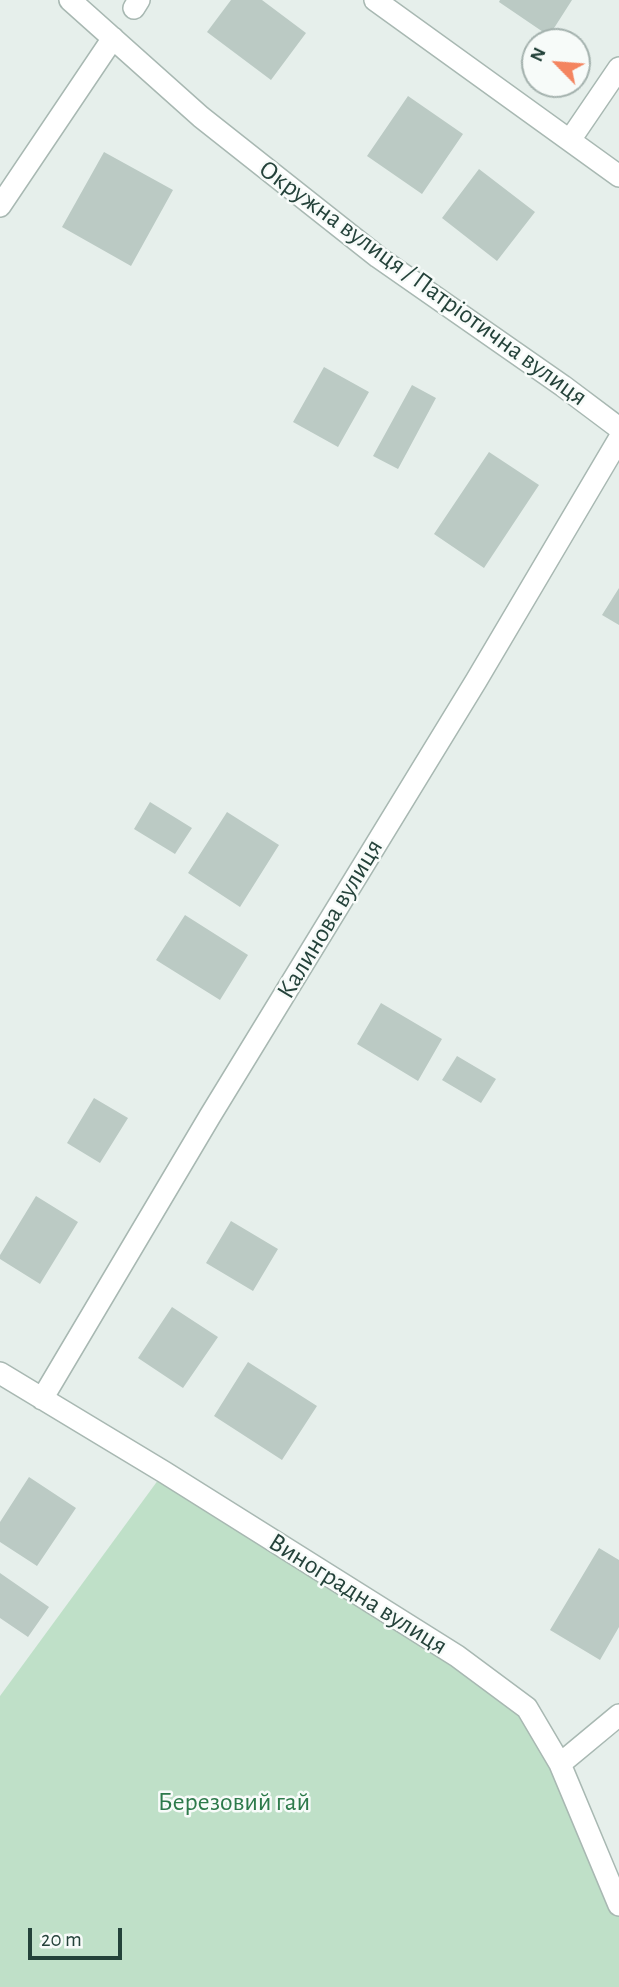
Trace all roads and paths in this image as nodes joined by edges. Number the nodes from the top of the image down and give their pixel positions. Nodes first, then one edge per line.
1 (71, 0) edge
2 (375, 0) edge
3 (113, 38) junction
4 (619, 68) edge
5 (570, 140) junction
6 (619, 176) edge
7 (0, 206) edge
8 (619, 428) edge
9 (619, 439) edge
10 (0, 1373) edge
11 (42, 1399) junction
12 (619, 1715) edge
13 (560, 1764) junction
14 (619, 1905) edge

1 - 3 street, Окружна вулиця / Патріотична вулиця
2 - 5 street
3 - 7 street
3 - 8 street, Окружна вулиця / Патріотична вулиця
4 - 5 street
5 - 6 street
9 - 11 street, Калинова вулиця
10 - 11 street, Виноградна вулиця
11 - 13 street, Виноградна вулиця
12 - 13 street
13 - 14 street, Виноградна вулиця

